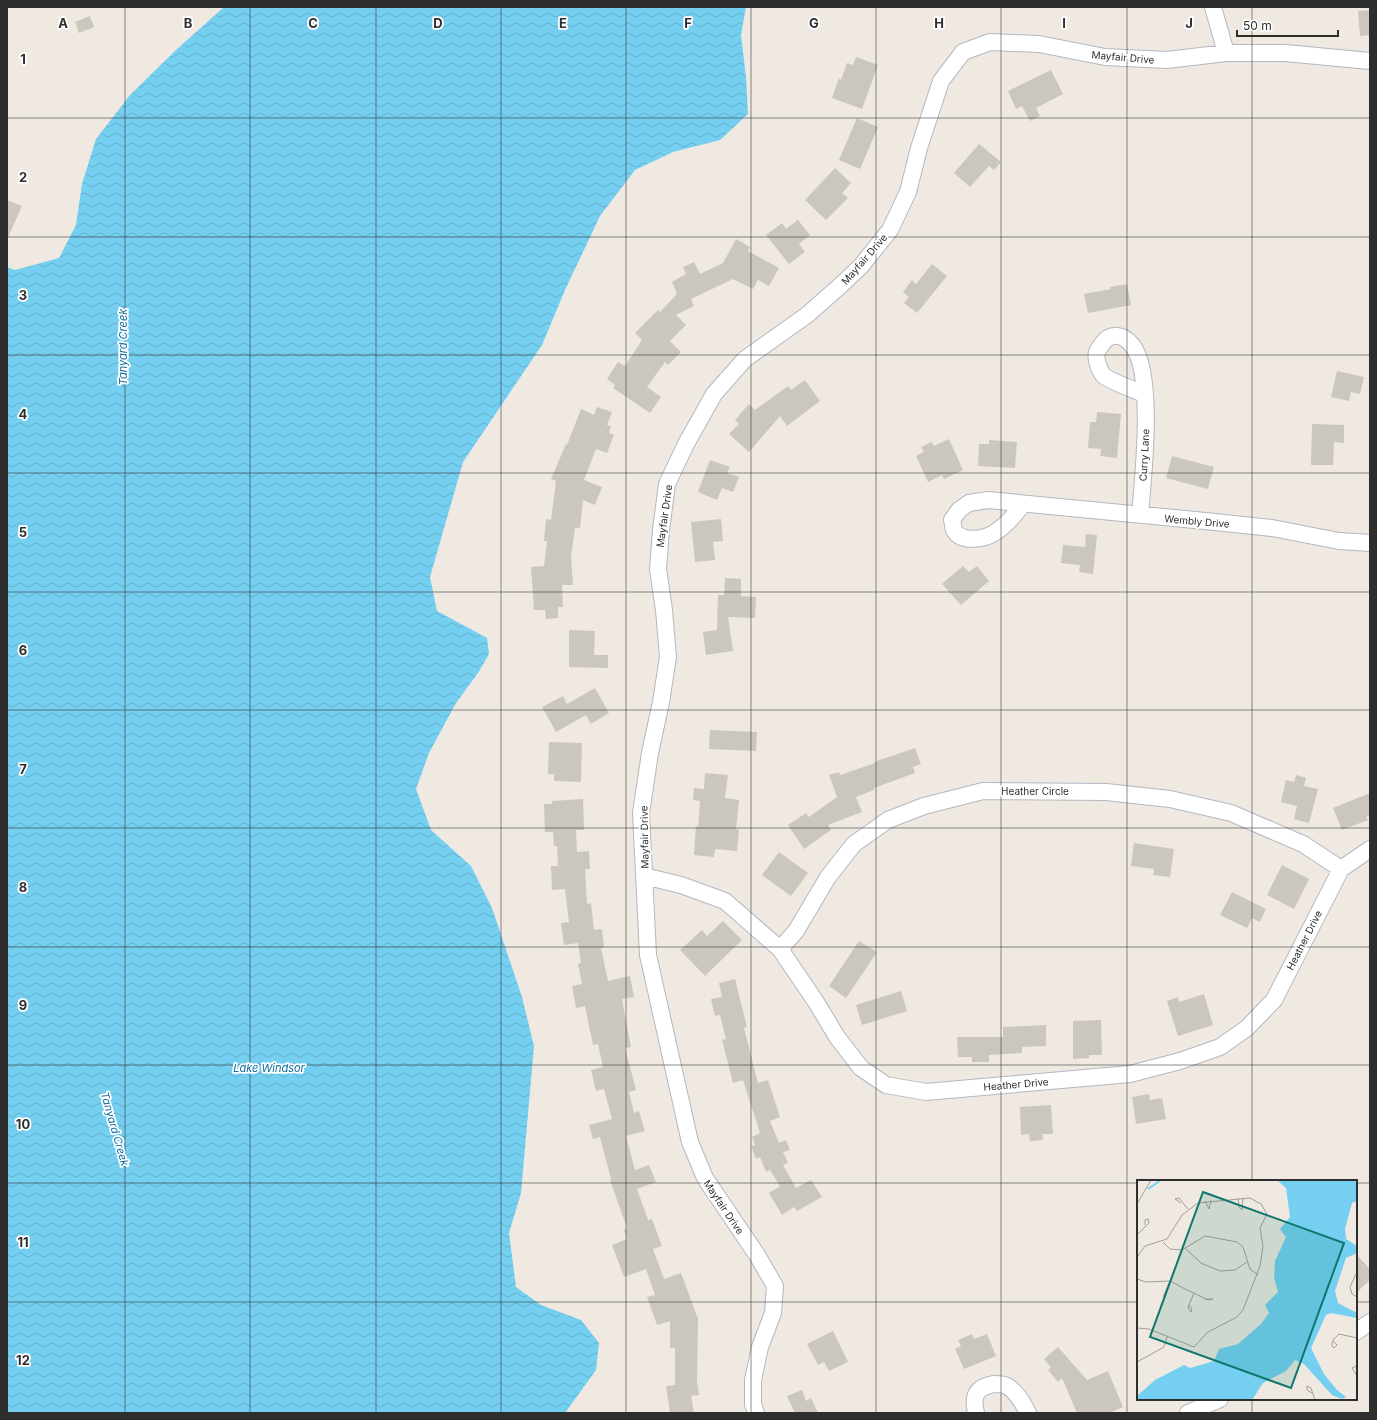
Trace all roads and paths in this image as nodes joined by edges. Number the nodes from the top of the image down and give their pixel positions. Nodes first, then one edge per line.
1 (1213, 7) edge
2 (1226, 53) junction
3 (1370, 61) edge
4 (1144, 394) dead end
5 (1023, 504) dead end
6 (1140, 515) junction
7 (1370, 543) edge
8 (1370, 849) edge
9 (1342, 869) junction
10 (644, 876) junction
11 (780, 949) junction
12 (1370, 1322) edge
13 (1357, 1331) edge
14 (1218, 1400) edge
15 (756, 1413) edge
16 (976, 1413) edge
17 (1028, 1413) edge
18 (1188, 1413) edge

1 - 2 street
2 - 3 street, Mayfair Drive
2 - 10 street, Mayfair Drive
4 - 6 street, Curry Lane
5 - 6 street, Wembly Drive
6 - 7 street, Wembly Drive
8 - 9 street, Heather Drive
9 - 11 street, Heather Circle
9 - 11 street, Heather Drive
10 - 11 street, Heather Drive
10 - 15 street, Mayfair Drive
12 - 13 street
14 - 18 street
16 - 17 street

